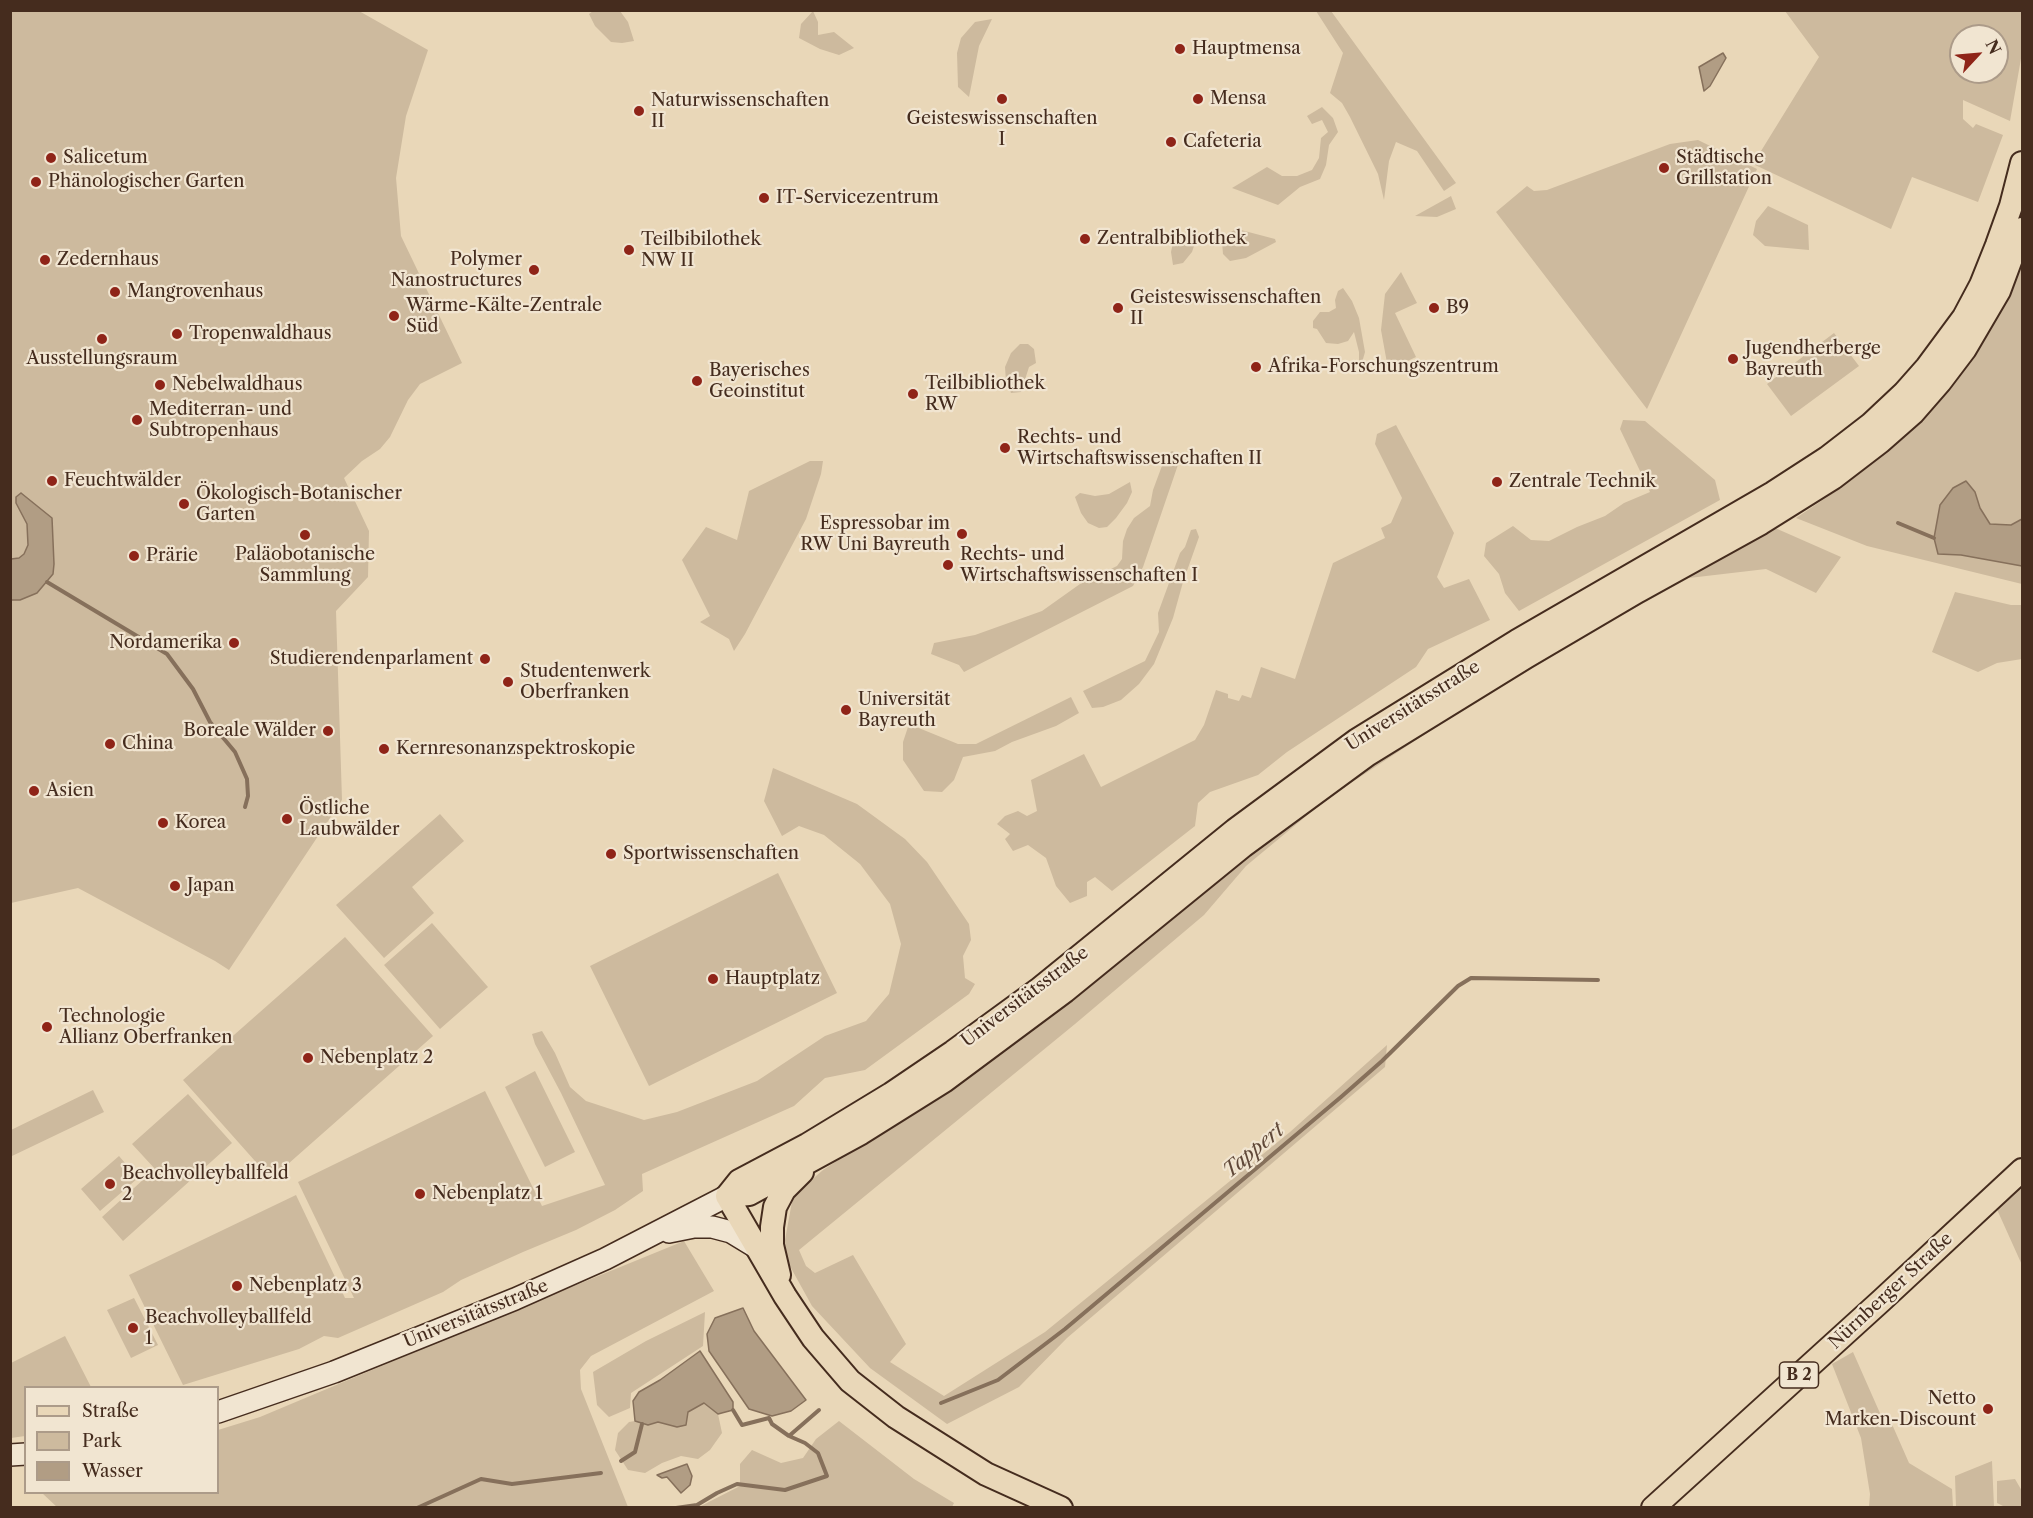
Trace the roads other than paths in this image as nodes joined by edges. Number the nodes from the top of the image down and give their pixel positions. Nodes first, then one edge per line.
1 (2022, 163) edge
2 (2022, 228) edge
3 (1782, 499) junction
4 (1753, 516) junction
5 (816, 1158) junction
6 (2022, 1170) edge
7 (727, 1196) junction
8 (648, 1236) junction
9 (754, 1246) junction
10 (784, 1296) junction
11 (219, 1412) edge
12 (1061, 1508) edge
13 (1653, 1508) edge

1 - 3 main road, Universitätsstraße
2 - 3 main road, Universitätsstraße
3 - 4 main road, Universitätsstraße
4 - 5 main road, Universitätsstraße
4 - 7 main road, Universitätsstraße
5 - 7 main road, Universitätsstraße
5 - 10 main road
6 - 13 main road, Nürnberger Straße / B 2
7 - 8 main road, Universitätsstraße
7 - 9 main road
8 - 9 main road
8 - 11 main road, Universitätsstraße
9 - 10 main road
10 - 12 main road

